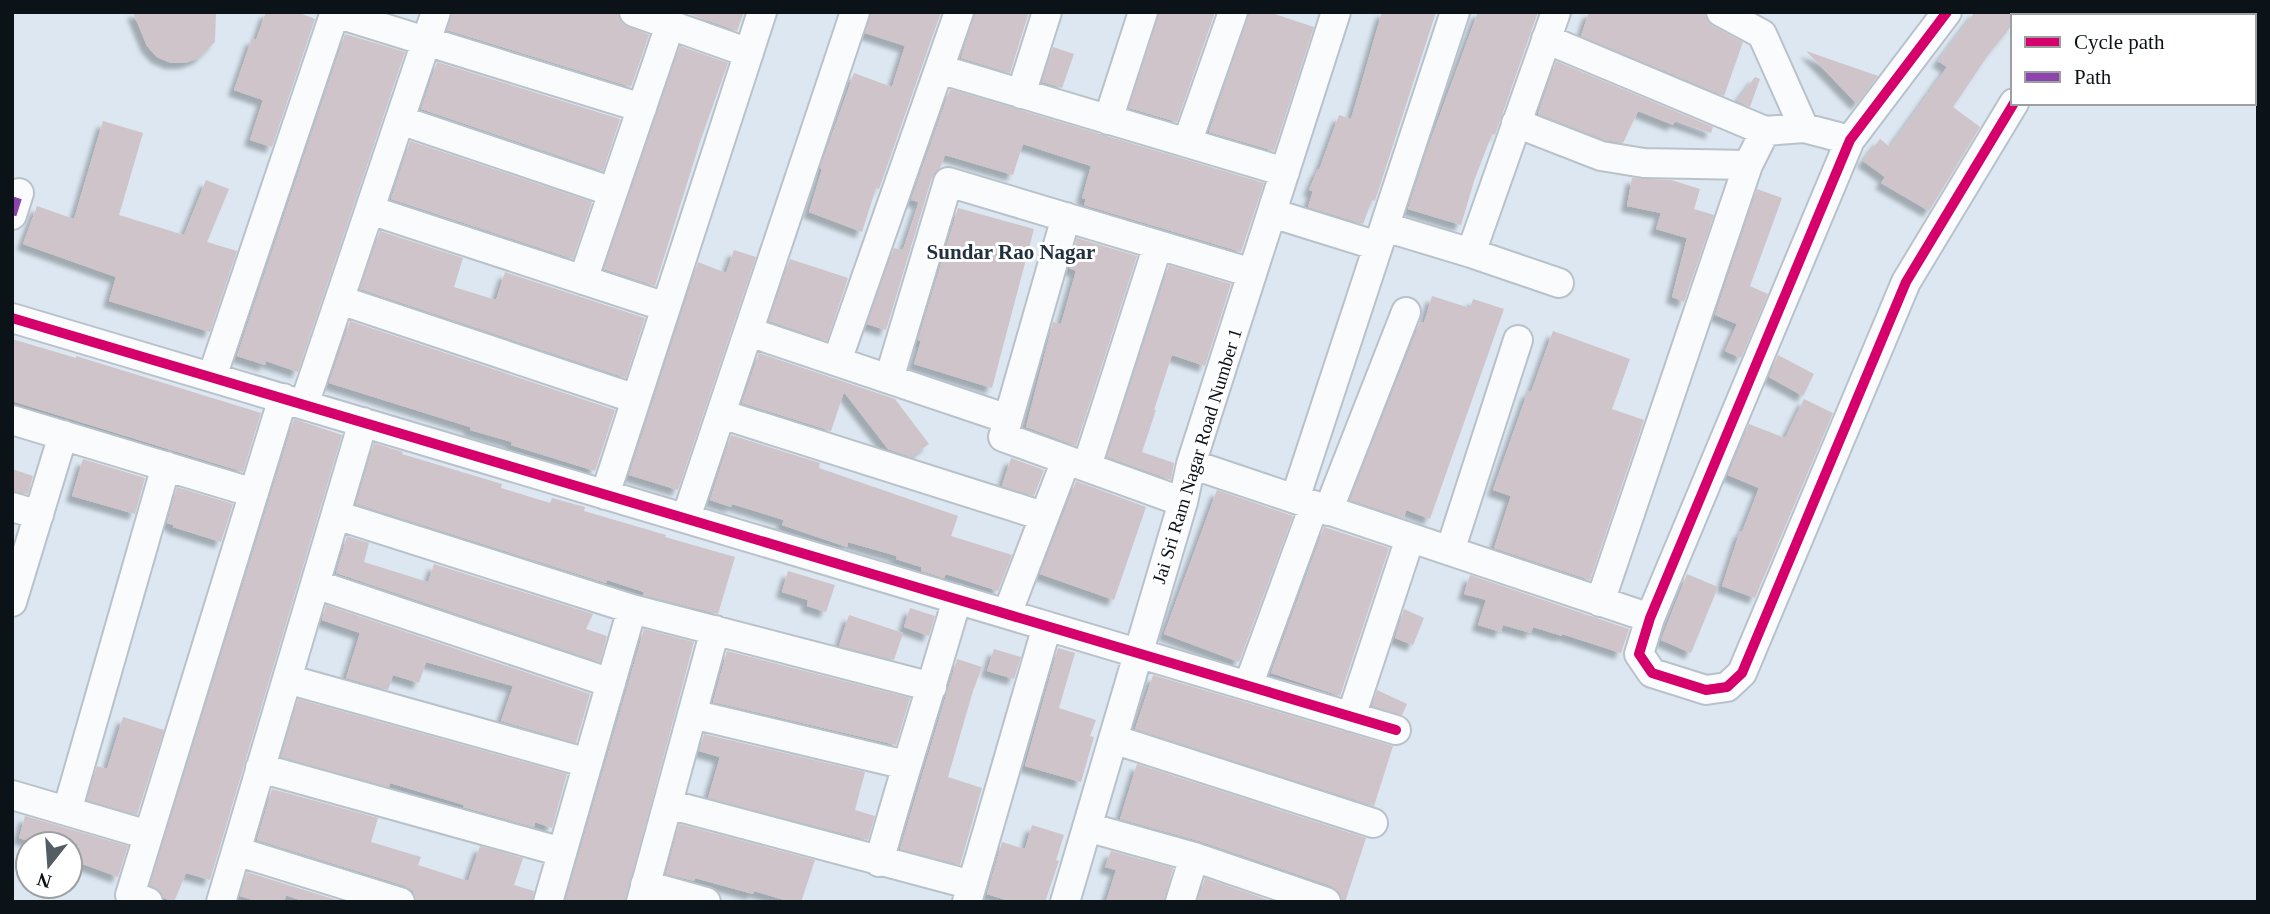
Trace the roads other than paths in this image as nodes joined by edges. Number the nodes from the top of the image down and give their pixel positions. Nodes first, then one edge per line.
1 (436, 12) edge
2 (634, 12) edge
3 (762, 12) edge
4 (855, 12) edge
5 (959, 12) edge
6 (1047, 12) edge
7 (1143, 12) edge
8 (1233, 12) edge
9 (1336, 12) edge
10 (1455, 12) edge
11 (1556, 12) edge
12 (1721, 12) edge
13 (1947, 12) edge
14 (335, 13) edge
15 (670, 25) junction
16 (1546, 39) junction
17 (427, 41) junction
18 (749, 53) junction
19 (939, 69) junction
20 (1021, 94) junction
21 (2013, 105) edge
22 (642, 108) junction
23 (400, 120) junction
24 (1108, 120) junction
25 (1516, 123) junction
26 (1804, 128) junction
27 (1765, 131) junction
28 (1850, 140) junction
29 (1187, 143) junction
30 (1748, 164) junction
31 (1285, 172) junction
32 (613, 192) junction
33 (370, 210) junction
34 (1272, 213) junction
35 (1066, 217) junction
36 (1381, 236) junction
37 (1158, 245) junction
38 (1471, 253) junction
39 (1252, 273) junction
40 (583, 280) junction
41 (1559, 283) dead end
42 (340, 300) junction
43 (666, 307) junction
44 (1406, 312) dead end
45 (12, 318) edge
46 (748, 332) junction
47 (1518, 340) dead end
48 (837, 361) junction
49 (212, 377) junction
50 (889, 379) junction
51 (636, 399) junction
52 (293, 402) junction
53 (721, 414) junction
54 (1008, 419) junction
55 (12, 420) edge
56 (363, 422) junction
57 (63, 435) junction
58 (1076, 463) junction
59 (1191, 464) junction
60 (166, 466) junction
61 (254, 493) junction
62 (605, 495) junction
63 (1183, 502) junction
64 (1312, 505) junction
65 (25, 511) edge
66 (336, 514) junction
67 (1043, 516) junction
68 (686, 518) junction
69 (1410, 538) junction
70 (1450, 551) junction
71 (315, 584) junction
72 (957, 599) junction
73 (12, 602) edge
74 (1600, 602) junction
75 (632, 609) junction
76 (1007, 614) junction
77 (1650, 618) junction
78 (1047, 626) junction
79 (715, 630) junction
80 (1138, 653) junction
81 (287, 680) junction
82 (611, 683) junction
83 (1248, 686) junction
84 (932, 687) junction
85 (692, 714) junction
86 (1350, 717) junction
87 (1396, 730) dead end
88 (1113, 740) junction
89 (588, 764) junction
90 (906, 765) junction
91 (261, 768) junction
92 (12, 795) edge
93 (667, 804) junction
94 (67, 811) junction
95 (1373, 823) dead end
96 (1087, 827) junction
97 (148, 835) junction
98 (236, 851) junction
99 (562, 852) junction
100 (1194, 857) junction
101 (879, 862) junction
102 (643, 893) edge
103 (970, 893) edge
104 (1282, 895) edge
105 (148, 902) edge
106 (221, 902) edge
107 (400, 902) edge
108 (548, 902) edge
109 (706, 902) edge
110 (1065, 902) edge
111 (1180, 902) edge
112 (1326, 902) edge

1 - 17 street
2 - 15 street
3 - 18 street
4 - 46 street
5 - 19 street
6 - 20 street
7 - 24 street
8 - 29 street
9 - 31 street, Jai Sri Ram Nagar Road Number 1
10 - 36 street
11 - 16 street
12 - 26 street
13 - 28 street
14 - 17 street
14 - 49 street
15 - 18 street
15 - 22 street
16 - 25 street
16 - 27 street
17 - 22 street
17 - 23 street
18 - 43 street
19 - 20 street
19 - 48 street
20 - 24 street
21 - 77 street
22 - 32 street
23 - 32 street
23 - 33 street
24 - 29 street
25 - 30 street
25 - 38 street
26 - 27 street
26 - 28 street
27 - 30 street
28 - 77 street
29 - 31 street
30 - 74 street
31 - 34 street, Jai Sri Ram Nagar Road Number 1
32 - 40 street
33 - 40 street
33 - 42 street
34 - 36 street
34 - 39 street, Jai Sri Ram Nagar Road Number 1
35 - 37 street
35 - 50 street
35 - 54 street
36 - 38 street
36 - 64 street
37 - 39 street
37 - 58 street
38 - 41 street
39 - 59 street, Jai Sri Ram Nagar Road Number 1
40 - 43 street
42 - 51 street
42 - 52 street
43 - 51 street
44 - 64 street
45 - 49 street
46 - 48 street
46 - 53 street
47 - 70 street
48 - 50 street
49 - 52 street
50 - 54 street
51 - 62 street
52 - 56 street
52 - 61 street
53 - 67 street
53 - 68 street
54 - 58 street
55 - 57 street
56 - 62 street
56 - 66 street
57 - 60 street
57 - 65 street
58 - 63 street
58 - 67 street
59 - 63 street, Jai Sri Ram Nagar Road Number 1
59 - 64 street
60 - 61 street
60 - 94 street
61 - 97 street
62 - 68 street
63 - 80 street, Jai Sri Ram Nagar Road Number 1
64 - 69 street
64 - 83 street
65 - 73 street
66 - 71 street
66 - 75 street
67 - 76 street
68 - 72 street
69 - 70 street
69 - 86 street
70 - 74 street
71 - 81 street
71 - 82 street
72 - 76 street
72 - 84 street
74 - 77 street
75 - 79 street
75 - 82 street
76 - 78 street
78 - 80 street
78 - 103 street
79 - 84 street
79 - 85 street
80 - 83 street
80 - 88 street, Jai Sri Ram Nagar Road Number 1
81 - 89 street
81 - 91 street
82 - 89 street
83 - 86 street
84 - 90 street
85 - 90 street
85 - 93 street
86 - 87 street
88 - 95 street
88 - 96 street, Jai Sri Ram Nagar Road Number 1
89 - 99 street
90 - 101 street
91 - 98 street
91 - 99 street
92 - 94 street
93 - 101 street
93 - 102 street
94 - 97 street
96 - 100 street
96 - 110 street, Jai Sri Ram Nagar Road Number 1
97 - 105 street
98 - 106 street
98 - 107 street
99 - 108 street
100 - 104 street
100 - 111 street
101 - 103 street
102 - 109 street
104 - 112 street

